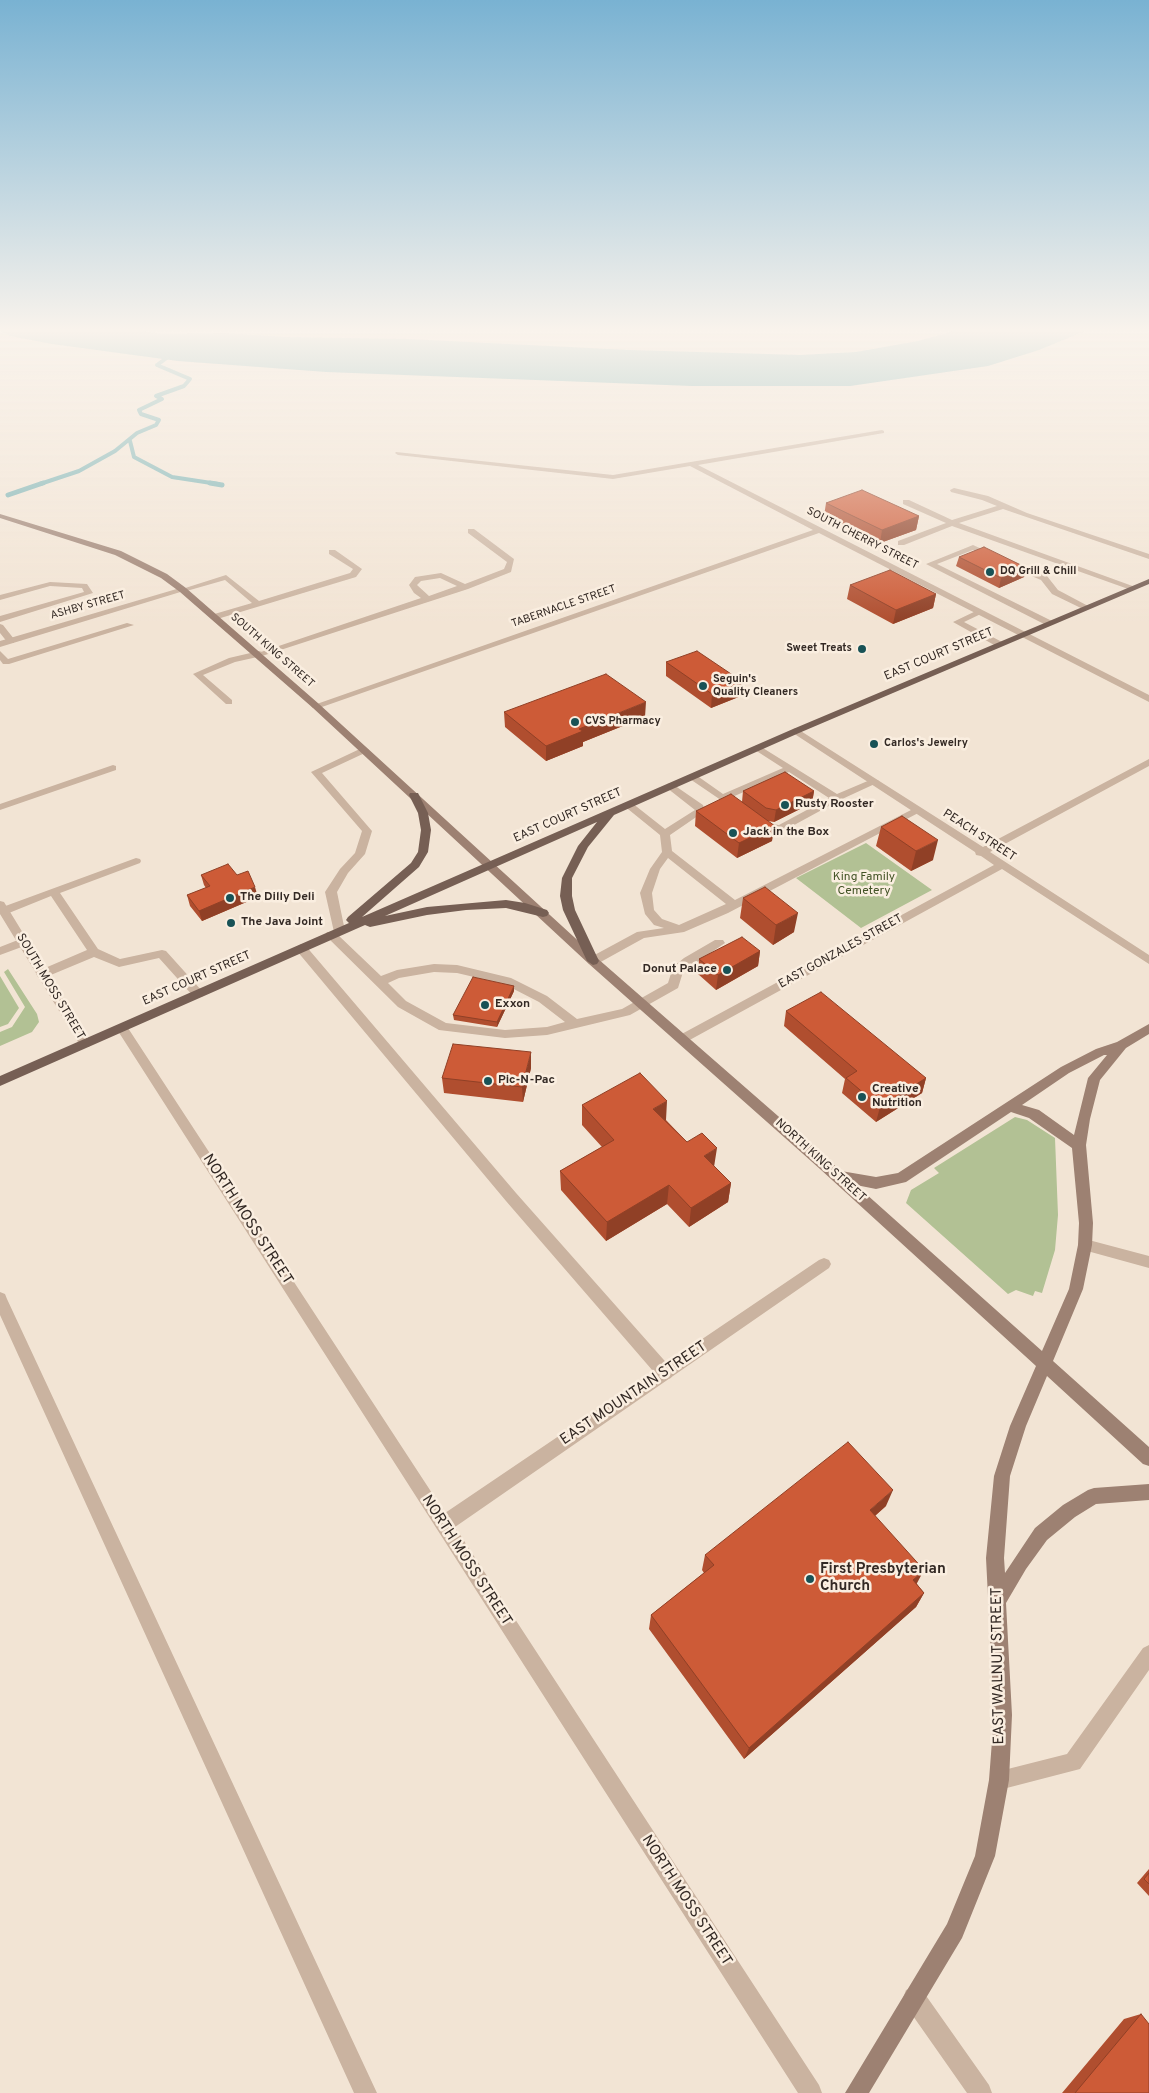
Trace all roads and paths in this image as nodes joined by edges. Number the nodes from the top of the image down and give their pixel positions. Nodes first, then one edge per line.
1 (882, 432) dead end
2 (398, 453) dead end
3 (690, 464) junction
4 (954, 490) dead end
5 (906, 502) dead end
6 (1004, 506) junction
7 (0, 516) edge
8 (952, 523) junction
9 (820, 530) junction
10 (471, 531) dead end
11 (901, 543) dead end
12 (332, 552) dead end
13 (1149, 557) edge
14 (1148, 583) edge
15 (465, 587) junction
16 (1134, 588) junction
17 (183, 590) junction
18 (0, 598) edge
19 (428, 599) junction
20 (258, 604) junction
21 (1086, 608) junction
22 (980, 612) junction
23 (214, 617) junction
24 (0, 619) edge
25 (1049, 623) junction
26 (130, 625) dead end
27 (0, 627) edge
28 (1023, 634) junction
29 (10, 641) junction
30 (0, 644) edge
31 (998, 644) junction
32 (0, 654) edge
33 (258, 654) junction
34 (1149, 699) edge
35 (229, 702) dead end
36 (316, 706) junction
37 (796, 731) junction
38 (758, 748) junction
39 (364, 750) junction
40 (1149, 762) edge
41 (112, 768) dead end
42 (789, 769) junction
43 (692, 777) junction
44 (874, 782) junction
45 (671, 786) junction
46 (414, 795) junction
47 (722, 798) junction
48 (836, 798) junction
49 (628, 805) junction
50 (0, 807) edge
51 (917, 811) junction
52 (612, 812) junction
53 (666, 834) junction
54 (667, 852) junction
55 (980, 853) junction
56 (136, 861) dead end
57 (491, 865) junction
58 (1000, 866) junction
59 (53, 891) junction
60 (734, 905) junction
61 (2, 908) edge
62 (543, 913) junction
63 (680, 929) junction
64 (335, 933) junction
65 (23, 942) junction
66 (719, 943) dead end
67 (301, 948) junction
68 (0, 951) edge
69 (94, 952) junction
70 (1149, 960) edge
71 (593, 961) junction
72 (42, 974) junction
73 (379, 982) junction
74 (198, 994) junction
75 (643, 1004) junction
76 (575, 1024) junction
77 (122, 1028) junction
78 (1149, 1028) edge
79 (682, 1039) junction
80 (85, 1044) junction
81 (1122, 1045) junction
82 (0, 1080) edge
83 (1008, 1106) junction
84 (1079, 1145) junction
85 (836, 1175) junction
86 (1085, 1245) junction
87 (1149, 1262) edge
88 (824, 1264) dead end
89 (0, 1299) edge
90 (1045, 1362) junction
91 (665, 1373) junction
92 (1149, 1458) edge
93 (1149, 1492) edge
94 (443, 1525) junction
95 (998, 1602) junction
96 (1149, 1654) edge
97 (999, 1780) junction
98 (914, 1998) junction
99 (978, 2091) edge
100 (366, 2093) edge
101 (811, 2093) edge
102 (856, 2093) edge

1 - 3 street
2 - 3 street
3 - 9 street, SOUTH CHERRY STREET
4 - 6 street
5 - 8 street
6 - 8 street
6 - 13 street
7 - 17 main road, SOUTH KING STREET
8 - 11 street
8 - 16 street
9 - 22 street, SOUTH CHERRY STREET
9 - 36 street, TABERNACLE STREET
10 - 15 street
12 - 20 street
14 - 16 main road, EAST COURT STREET
15 - 19 street
15 - 19 street
16 - 21 main road, EAST COURT STREET
17 - 20 street, ASHBY STREET
17 - 23 main road, SOUTH KING STREET
17 - 29 street, ASHBY STREET
18 - 24 street
19 - 33 street
20 - 23 street
21 - 25 main road, EAST COURT STREET
21 - 25 street
22 - 28 street, SOUTH CHERRY STREET
22 - 31 street
23 - 33 main road, SOUTH KING STREET
25 - 28 main road, EAST COURT STREET
26 - 32 street
27 - 29 street
28 - 31 main road, EAST COURT STREET
28 - 34 street, SOUTH CHERRY STREET
29 - 30 street, ASHBY STREET
31 - 37 main road, EAST COURT STREET
33 - 35 street
33 - 36 main road, SOUTH KING STREET
36 - 39 main road, SOUTH KING STREET
37 - 38 main road, EAST COURT STREET
37 - 44 street, PEACH STREET
38 - 42 street
38 - 43 main road, EAST COURT STREET
39 - 46 main road, SOUTH KING STREET
39 - 64 street
40 - 55 street
41 - 50 street
42 - 47 street
42 - 48 street
43 - 45 main road, EAST COURT STREET
43 - 47 street
44 - 48 street
44 - 51 street, PEACH STREET
45 - 49 main road, EAST COURT STREET
45 - 53 street
46 - 57 main road, SOUTH KING STREET
46 - 64 main road
47 - 48 street
49 - 52 main road, EAST COURT STREET
49 - 53 street
51 - 55 street, PEACH STREET
51 - 60 street
52 - 57 main road, EAST COURT STREET
52 - 71 main road
53 - 54 street
54 - 60 street
54 - 63 street
55 - 58 street, PEACH STREET
56 - 59 street
57 - 62 main road, NORTH KING STREET
57 - 64 main road, EAST COURT STREET
58 - 70 street, PEACH STREET
58 - 79 street, EAST GONZALES STREET
59 - 61 street
59 - 69 street
60 - 63 street
61 - 65 street, SOUTH MOSS STREET
62 - 64 main road
62 - 71 main road, NORTH KING STREET
63 - 71 street
64 - 67 main road, EAST COURT STREET
64 - 73 street
65 - 68 street
65 - 72 street, SOUTH MOSS STREET
66 - 75 street
67 - 74 main road, EAST COURT STREET
67 - 91 street
69 - 72 street
69 - 74 street
71 - 75 main road, NORTH KING STREET
72 - 80 street, SOUTH MOSS STREET
73 - 76 street
73 - 76 street
74 - 77 main road, EAST COURT STREET
75 - 76 street
75 - 79 main road, NORTH KING STREET
77 - 80 main road, EAST COURT STREET
77 - 94 street, NORTH MOSS STREET
78 - 81 main road
79 - 85 main road, NORTH KING STREET
80 - 82 main road, EAST COURT STREET
81 - 83 main road
81 - 84 main road
83 - 84 main road
83 - 85 main road
84 - 86 main road
85 - 90 main road, NORTH KING STREET
86 - 87 street
86 - 90 main road
88 - 91 street, EAST MOUNTAIN STREET
89 - 100 street
90 - 92 main road, NORTH KING STREET
90 - 95 main road, EAST WALNUT STREET
91 - 94 street, EAST MOUNTAIN STREET
93 - 95 main road
94 - 101 street, NORTH MOSS STREET
95 - 97 main road, EAST WALNUT STREET
96 - 97 street
97 - 98 main road, EAST WALNUT STREET
98 - 99 street
98 - 102 main road, EAST WALNUT STREET

